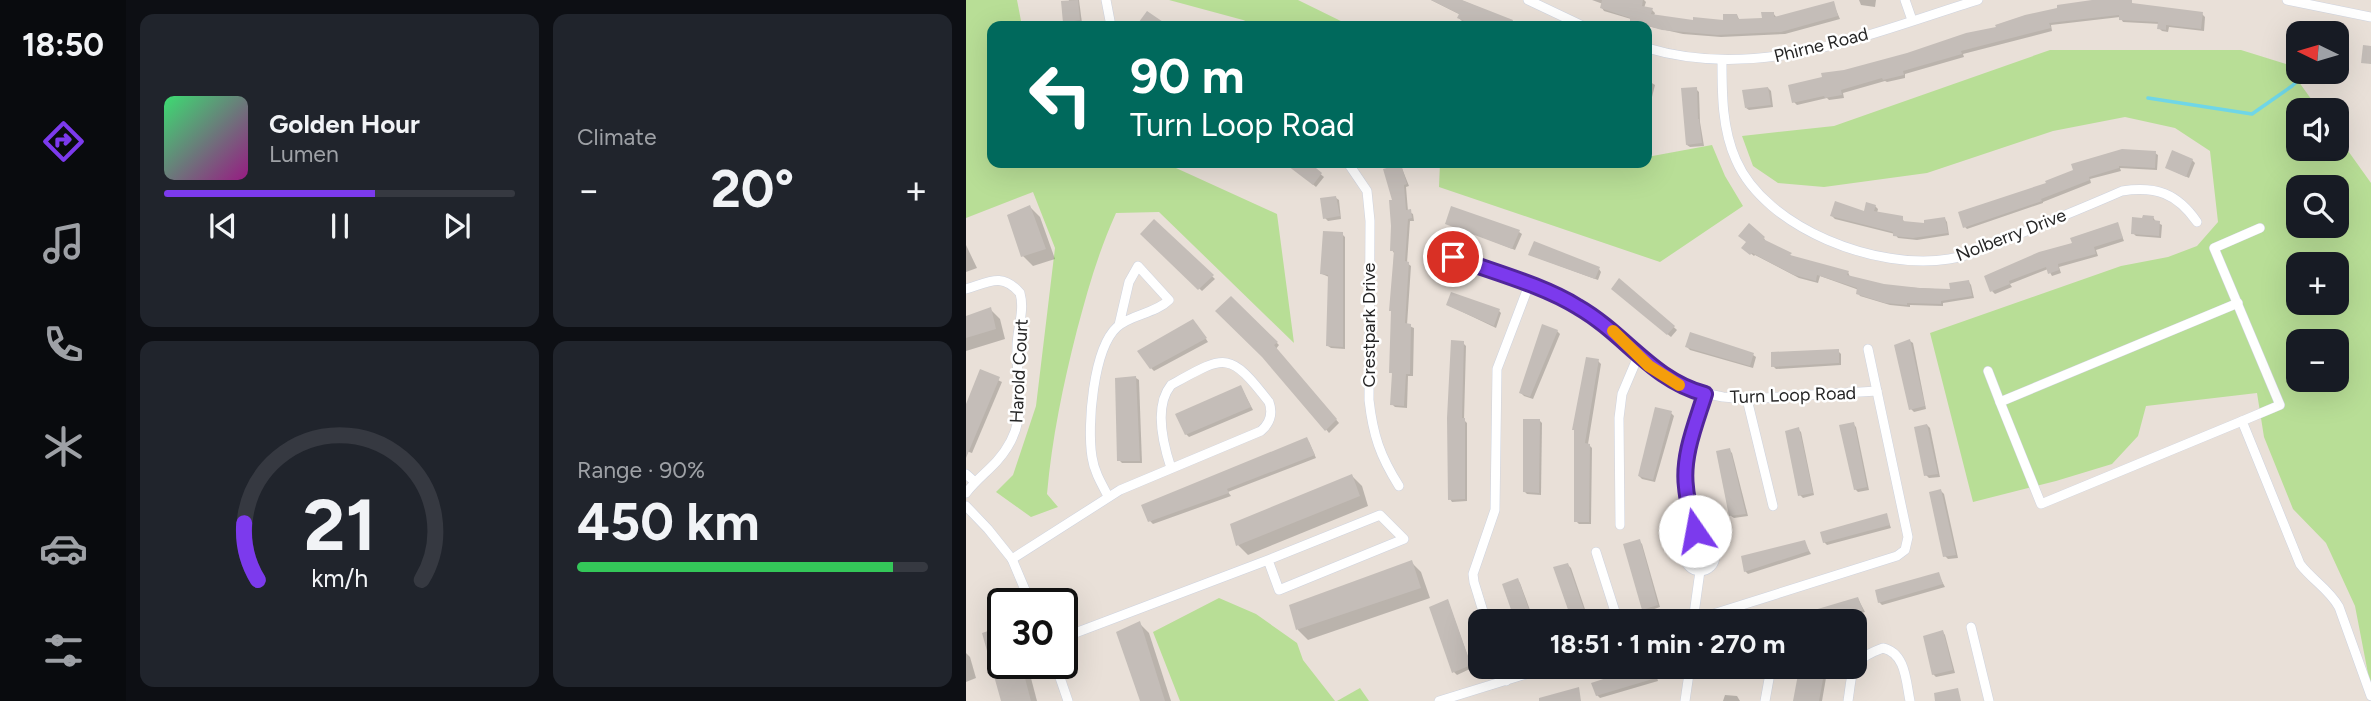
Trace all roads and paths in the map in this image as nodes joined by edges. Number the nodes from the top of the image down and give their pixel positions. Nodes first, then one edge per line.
1 (1106, 0) edge
2 (1528, 0) edge
3 (1905, 0) edge
4 (1978, 0) edge
5 (2287, 0) edge
6 (2371, 17) edge
7 (1912, 20) junction
8 (1110, 21) edge
9 (1572, 21) edge
10 (1652, 49) edge
11 (1722, 61) junction
12 (1351, 168) edge
13 (2197, 222) dead end
14 (2260, 228) dead end
15 (1453, 257) dead end
16 (1529, 285) junction
17 (966, 289) edge
18 (2238, 303) junction
19 (1119, 325) junction
20 (1868, 349) dead end
21 (1639, 354) junction
22 (1988, 371) dead end
23 (1877, 391) junction
24 (1705, 394) junction
25 (1747, 399) junction
26 (2000, 402) junction
27 (2242, 422) junction
28 (1171, 468) junction
29 (966, 474) edge
30 (975, 482) junction
31 (1399, 486) dead end
32 (966, 493) edge
33 (1108, 496) junction
34 (966, 506) edge
35 (1773, 506) dead end
36 (1620, 525) dead end
37 (1698, 542) junction
38 (1596, 552) dead end
39 (1012, 559) junction
40 (1268, 560) junction
41 (1700, 571) junction
42 (1024, 588) edge
43 (1482, 609) edge
44 (1614, 609) edge
45 (1694, 609) edge
46 (1730, 609) edge
47 (1972, 627) dead end
48 (1078, 632) edge
49 (1060, 679) edge
50 (1512, 679) edge
51 (1688, 679) edge
52 (1769, 679) dead end
53 (1506, 681) joint
54 (2371, 696) edge
55 (1068, 701) edge
56 (1439, 701) edge
57 (1685, 701) edge
58 (1765, 701) edge
59 (1848, 701) edge
60 (1910, 701) edge
61 (1989, 701) edge

1 - 8 street
2 - 9 street
3 - 7 street
4 - 7 street, Phirne Road
5 - 6 street
7 - 11 street, Phirne Road
10 - 11 street, Phirne Road
11 - 13 street, Nolberry Drive
12 - 31 street, Crestpark Drive
14 - 18 street
15 - 16 street, Turn Loop Road
16 - 21 street, Turn Loop Road
16 - 43 street
17 - 30 street, Harold Court
18 - 26 street
18 - 27 street
19 - 19 street
19 - 33 street
20 - 23 street
21 - 24 street, Turn Loop Road
21 - 36 street
22 - 26 street
23 - 25 street, Turn Loop Road
23 - 46 street
24 - 25 street, Turn Loop Road
24 - 37 street
25 - 35 street
26 - 27 street
27 - 54 street
28 - 28 street
28 - 33 street
29 - 30 street
30 - 32 street, Harold Court
33 - 39 street
34 - 39 street
37 - 41 street
37 - 41 street
38 - 44 street
39 - 42 street
40 - 40 street
40 - 48 street
41 - 45 street
47 - 61 street
49 - 55 street
50 - 53 street
51 - 57 street
52 - 58 street
53 - 56 street
59 - 60 street

